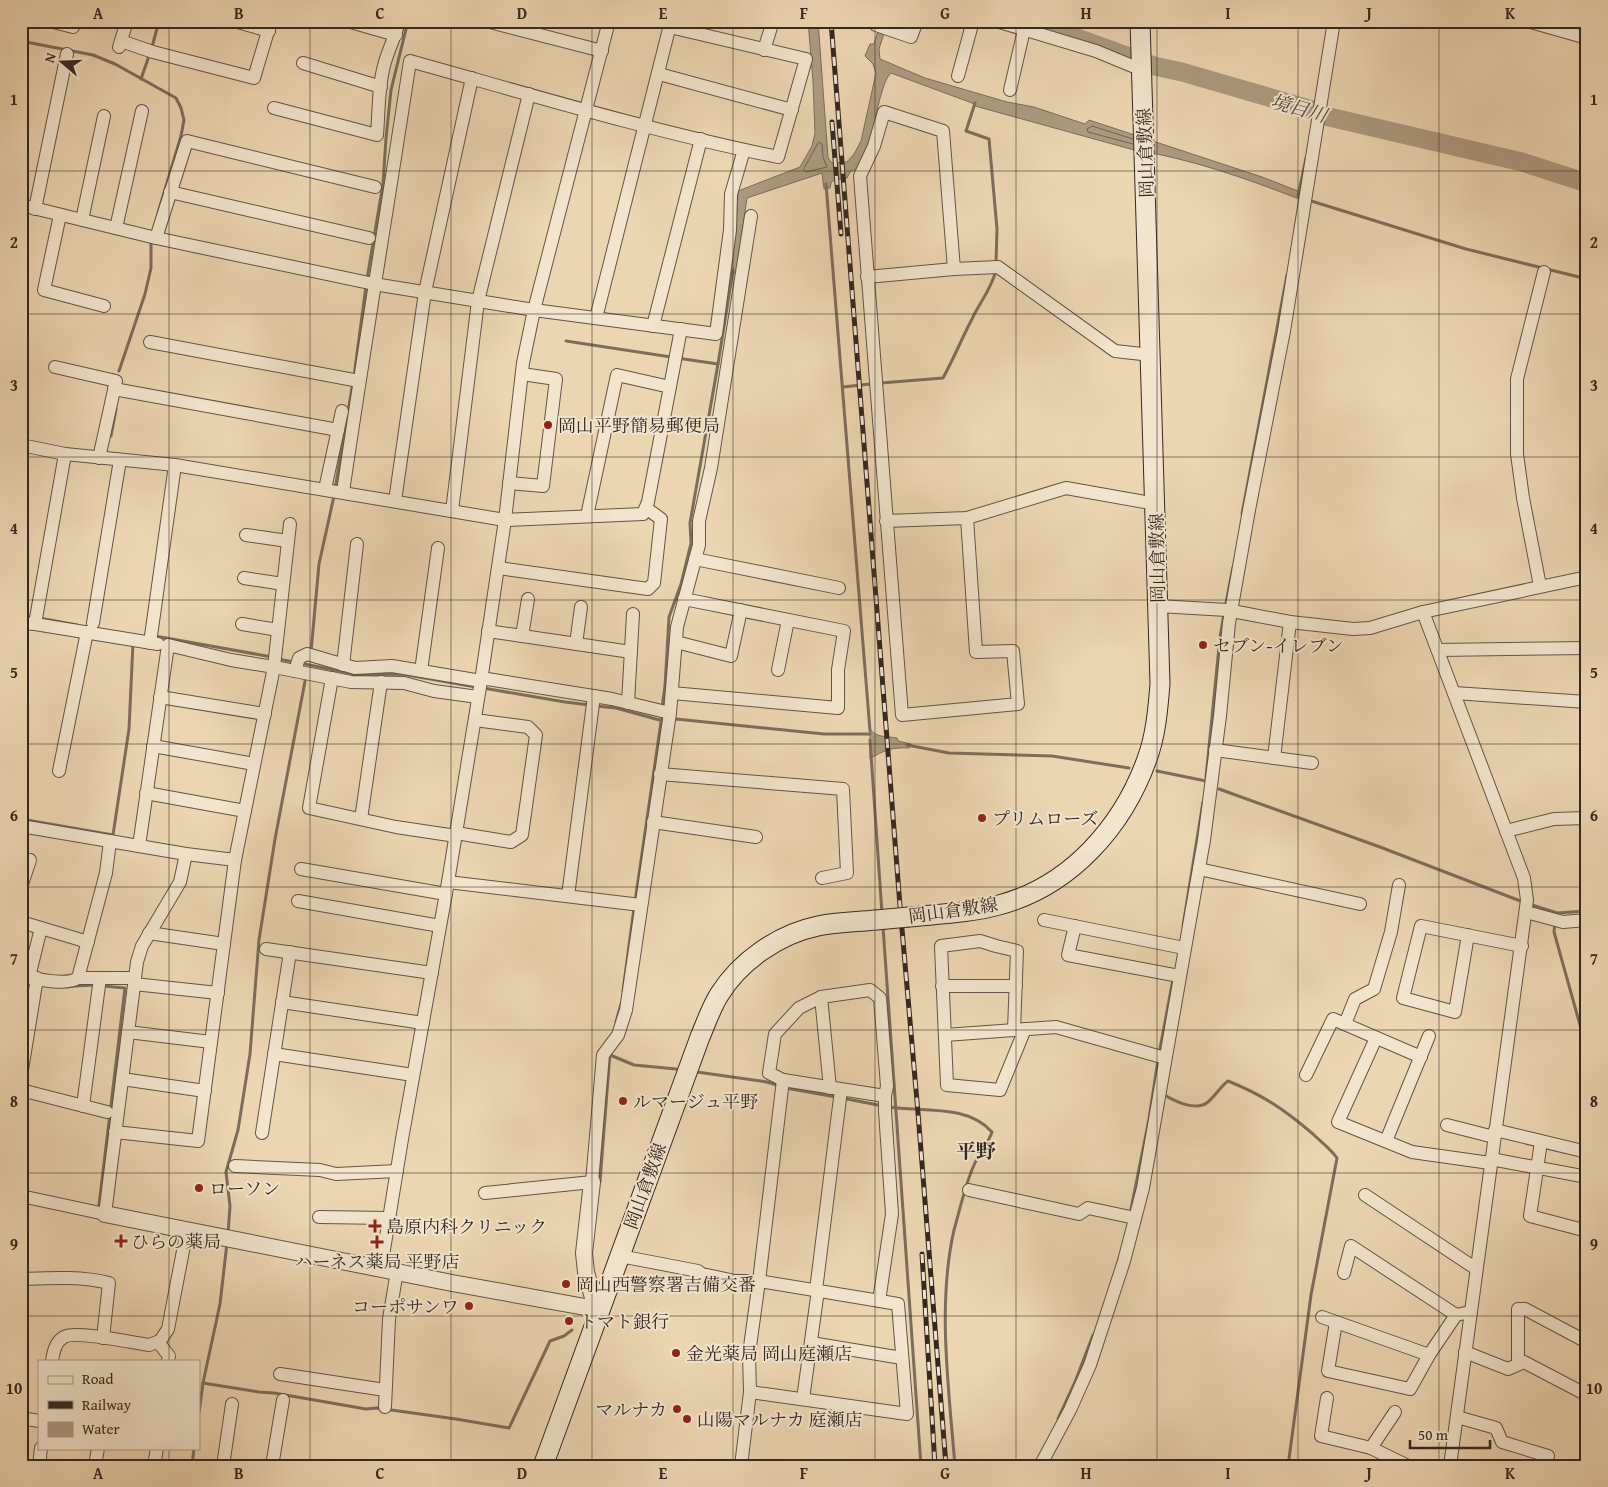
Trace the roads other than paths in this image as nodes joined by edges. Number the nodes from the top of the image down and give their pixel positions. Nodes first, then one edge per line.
1 (49, 21) edge
2 (127, 21) edge
3 (234, 21) edge
4 (399, 21) edge
5 (486, 21) edge
6 (609, 21) edge
7 (773, 21) edge
8 (916, 21) edge
9 (973, 21) edge
10 (996, 21) edge
11 (1140, 21) edge
12 (1334, 21) edge
13 (1527, 21) edge
14 (349, 22) edge
15 (670, 24) edge
16 (880, 25) edge
17 (270, 26) edge
18 (73, 27) dead end
19 (1024, 30) junction
20 (396, 34) junction
21 (1587, 38) edge
22 (764, 50) junction
23 (602, 51) junction
24 (67, 54) dead end
25 (303, 63) dead end
26 (1142, 70) junction
27 (659, 74) junction
28 (958, 76) dead end
29 (472, 78) junction
30 (381, 87) junction
31 (1010, 90) dead end
32 (529, 94) junction
33 (274, 108) dead end
34 (588, 110) junction
35 (792, 110) junction
36 (142, 111) dead end
37 (104, 116) dead end
38 (645, 125) junction
39 (701, 139) junction
40 (744, 150) junction
41 (375, 187) dead end
42 (170, 192) junction
43 (21, 205) edge
44 (34, 209) junction
45 (60, 215) junction
46 (751, 216) dead end
47 (82, 220) junction
48 (116, 228) junction
49 (156, 238) junction
50 (369, 238) dead end
51 (954, 269) junction
52 (1544, 272) dead end
53 (867, 277) junction
54 (369, 283) junction
55 (426, 292) junction
56 (478, 301) junction
57 (104, 306) dead end
58 (534, 310) junction
59 (596, 318) junction
60 (653, 326) junction
61 (681, 329) junction
62 (150, 342) dead end
63 (1151, 355) junction
64 (55, 367) dead end
65 (522, 374) junction
66 (355, 380) junction
67 (670, 387) junction
68 (114, 389) junction
69 (342, 410) dead end
70 (338, 430) junction
71 (21, 445) edge
72 (65, 454) junction
73 (99, 458) junction
74 (120, 460) junction
75 (176, 465) junction
76 (509, 483) junction
77 (334, 491) junction
78 (395, 501) junction
79 (1156, 504) junction
80 (646, 508) junction
81 (452, 511) junction
82 (587, 516) junction
83 (967, 518) junction
84 (505, 520) junction
85 (886, 521) junction
86 (290, 524) dead end
87 (246, 535) dead end
88 (288, 541) junction
89 (357, 544) dead end
90 (438, 548) dead end
91 (695, 559) junction
92 (498, 568) junction
93 (1587, 577) edge
94 (244, 578) dead end
95 (283, 584) junction
96 (1540, 586) junction
97 (839, 588) dead end
98 (528, 599) dead end
99 (684, 599) junction
100 (1158, 606) junction
101 (581, 607) dead end
102 (741, 610) junction
103 (1227, 610) junction
104 (1424, 612) junction
105 (633, 614) dead end
106 (36, 619) junction
107 (788, 620) junction
108 (1290, 622) junction
109 (21, 623) edge
110 (242, 624) dead end
111 (90, 627) junction
112 (278, 630) junction
113 (488, 631) junction
114 (522, 636) junction
115 (151, 638) junction
116 (676, 642) junction
117 (576, 644) junction
118 (168, 645) junction
119 (1586, 648) edge
120 (1438, 650) junction
121 (631, 652) junction
122 (274, 661) junction
123 (303, 665) junction
124 (343, 665) junction
125 (778, 670) dead end
126 (421, 671) junction
127 (332, 678) junction
128 (381, 682) junction
129 (480, 686) junction
130 (672, 693) junction
131 (1454, 693) junction
132 (160, 698) junction
133 (1587, 702) edge
134 (594, 703) junction
135 (628, 703) junction
136 (264, 714) junction
137 (666, 716) junction
138 (474, 720) junction
139 (153, 746) junction
140 (1215, 750) junction
141 (1274, 758) junction
142 (254, 764) junction
143 (1312, 764) dead end
144 (59, 771) dead end
145 (660, 774) junction
146 (146, 794) junction
147 (245, 811) junction
148 (1587, 818) edge
149 (361, 819) junction
150 (653, 822) junction
151 (21, 826) edge
152 (1506, 831) junction
153 (456, 835) junction
154 (756, 837) dead end
155 (110, 840) junction
156 (139, 846) junction
157 (186, 854) junction
158 (30, 860) dead end
159 (235, 860) junction
160 (301, 869) dead end
161 (1198, 869) junction
162 (822, 878) dead end
163 (22, 881) edge
164 (1399, 885) dead end
165 (447, 888) junction
166 (568, 896) junction
167 (298, 901) dead end
168 (1360, 904) dead end
169 (637, 905) junction
170 (1526, 906) junction
171 (1044, 920) dead end
172 (1587, 920) edge
173 (21, 922) edge
174 (440, 926) junction
175 (1075, 926) junction
176 (41, 928) junction
177 (149, 933) junction
178 (1468, 935) junction
179 (88, 942) junction
180 (224, 944) junction
181 (1522, 946) junction
182 (1180, 947) junction
183 (266, 949) dead end
184 (290, 952) junction
185 (432, 973) junction
186 (1175, 975) junction
187 (29, 977) edge
188 (78, 978) junction
189 (135, 981) junction
190 (99, 983) junction
191 (942, 986) junction
192 (1016, 986) junction
193 (218, 993) junction
194 (821, 997) junction
195 (282, 1002) junction
196 (423, 1023) junction
197 (1345, 1024) junction
198 (1020, 1030) junction
199 (128, 1032) junction
200 (944, 1035) junction
201 (1429, 1036) dead end
202 (1376, 1038) junction
203 (212, 1042) junction
204 (274, 1054) junction
205 (1161, 1057) junction
206 (1421, 1057) junction
207 (1306, 1074) dead end
208 (413, 1075) junction
209 (21, 1076) edge
210 (122, 1079) junction
211 (782, 1085) junction
212 (21, 1090) edge
213 (205, 1091) junction
214 (838, 1094) junction
215 (885, 1103) junction
216 (83, 1106) junction
217 (107, 1112) dead end
218 (1447, 1125) dead end
219 (115, 1132) junction
220 (262, 1133) dead end
221 (1495, 1133) junction
222 (1386, 1141) junction
223 (1541, 1142) junction
224 (1587, 1152) edge
225 (1491, 1161) junction
226 (235, 1166) dead end
227 (1537, 1167) junction
228 (396, 1171) junction
229 (1587, 1177) edge
230 (592, 1182) junction
231 (969, 1190) dead end
232 (484, 1193) dead end
233 (1365, 1195) dead end
234 (21, 1196) edge
235 (105, 1214) junction
236 (319, 1216) dead end
237 (389, 1218) junction
238 (1131, 1218) junction
239 (187, 1230) junction
240 (1587, 1231) edge
241 (620, 1256) junction
242 (381, 1268) junction
243 (1475, 1268) junction
244 (397, 1271) junction
245 (1344, 1273) dead end
246 (21, 1279) edge
247 (759, 1281) junction
248 (817, 1290) junction
249 (879, 1301) junction
250 (598, 1309) junction
251 (1470, 1312) junction
252 (1456, 1315) junction
253 (1322, 1317) dead end
254 (1336, 1322) junction
255 (103, 1338) junction
256 (158, 1342) junction
257 (1587, 1342) edge
258 (811, 1343) junction
259 (1465, 1352) junction
260 (1429, 1355) junction
261 (902, 1358) junction
262 (52, 1360) edge
263 (168, 1360) edge
264 (1518, 1364) junction
265 (280, 1374) dead end
266 (385, 1390) junction
267 (750, 1392) junction
268 (1587, 1395) edge
269 (1327, 1398) dead end
270 (803, 1399) junction
271 (283, 1400) dead end
272 (232, 1404) dead end
273 (385, 1407) dead end
274 (1395, 1412) dead end
275 (1456, 1417) junction
276 (21, 1418) edge
277 (38, 1421) edge
278 (1371, 1448) junction
279 (41, 1450) edge
280 (98, 1450) edge
281 (156, 1450) edge
282 (1548, 1456) dead end
283 (39, 1466) edge
284 (96, 1466) edge
285 (154, 1466) edge
286 (223, 1466) edge
287 (272, 1466) edge
288 (544, 1466) edge
289 (740, 1466) edge
290 (1040, 1466) edge
291 (1408, 1466) edge
292 (1450, 1466) edge

1 - 18 street
2 - 17 street
3 - 17 street
4 - 20 street
5 - 23 street
6 - 23 street
7 - 22 street
8 - 16 street
9 - 28 street
10 - 19 street
11 - 26 main road, 岡山倉敷線
12 - 103 street
13 - 21 street
14 - 20 street
15 - 22 street
15 - 27 street
19 - 26 street
19 - 31 street
20 - 30 street
22 - 35 street
23 - 34 street
24 - 44 street
25 - 30 street
26 - 63 main road, 岡山倉敷線
27 - 35 street
27 - 38 street
29 - 32 street
29 - 54 street
29 - 55 street
30 - 33 street
32 - 34 street
32 - 56 street
34 - 38 street
34 - 58 street
35 - 40 street
36 - 48 street
37 - 47 street
38 - 39 street
38 - 59 street
39 - 40 street
39 - 60 street
40 - 61 street
41 - 42 street
42 - 49 street
42 - 50 street
43 - 44 street
44 - 45 street
45 - 47 street
45 - 57 street
46 - 91 street
47 - 48 street
48 - 49 street
49 - 54 street
51 - 53 street
51 - 53 street
51 - 63 street
52 - 96 street
53 - 85 street
54 - 55 street
54 - 66 street
55 - 56 street
55 - 78 street
56 - 58 street
56 - 81 street
58 - 59 street
58 - 65 street
59 - 60 street
60 - 61 street
61 - 67 street
62 - 66 street
63 - 79 main road, 岡山倉敷線
64 - 68 street
65 - 76 street
65 - 76 street
66 - 77 street
67 - 80 street
67 - 82 street
68 - 70 street
68 - 73 street
69 - 70 street
70 - 77 street
71 - 72 street
72 - 73 street
72 - 106 street
73 - 74 street
74 - 75 street
74 - 111 street
75 - 77 street
75 - 115 street
76 - 84 street
77 - 78 street
78 - 81 street
79 - 83 street
79 - 100 main road, 岡山倉敷線
80 - 82 street
80 - 92 street
81 - 84 street
82 - 84 street
83 - 85 street
83 - 85 street
84 - 92 street
86 - 88 street
87 - 88 street
88 - 95 street
89 - 124 street
90 - 126 street
91 - 97 street
91 - 99 street
92 - 113 street
93 - 96 street
94 - 95 street
95 - 112 street
96 - 104 street
98 - 114 street
99 - 102 street
99 - 116 street
100 - 103 street
100 - 241 main road, 岡山倉敷線, bridge
101 - 117 street
102 - 107 street
102 - 116 street
103 - 108 street
103 - 140 street
104 - 108 street
104 - 120 street
105 - 121 street
106 - 109 street
106 - 111 street
107 - 125 street
107 - 130 street
108 - 141 street
110 - 112 street
111 - 115 street
111 - 144 street
112 - 122 street
113 - 114 street
113 - 129 street
114 - 117 street
115 - 118 street
116 - 130 street
117 - 121 street
118 - 122 street
118 - 132 street
119 - 120 street
120 - 131 street
121 - 135 street
122 - 123 street
122 - 136 street
123 - 124 street
123 - 127 street
124 - 126 street
126 - 129 street
127 - 128 street
127 - 149 street
128 - 129 street
128 - 149 street
129 - 134 street
129 - 138 street
130 - 137 street
131 - 133 street
131 - 152 street
132 - 136 street
132 - 139 street
134 - 135 street
134 - 166 street
135 - 137 street
136 - 142 street
137 - 145 street
138 - 153 street
138 - 153 street
139 - 142 street
139 - 146 street
140 - 141 street
140 - 161 street
141 - 143 street
142 - 147 street
145 - 150 street
145 - 162 street
146 - 147 street
146 - 156 street
147 - 159 street
148 - 152 street
149 - 153 street
150 - 154 street
150 - 169 street
151 - 155 street
152 - 170 street
153 - 165 street
155 - 156 street
155 - 179 street
156 - 157 street
157 - 159 street
157 - 177 street
158 - 163 street
159 - 180 street
160 - 165 street
161 - 168 street
161 - 182 street
164 - 197 street
165 - 166 street
165 - 174 street
166 - 169 street
167 - 174 street
169 - 230 street
170 - 172 street
170 - 181 street
171 - 175 street
173 - 176 street
174 - 185 street
175 - 182 street
175 - 186 street
176 - 179 street
176 - 187 street
177 - 180 street
177 - 189 street
178 - 178 street
178 - 181 street
179 - 188 street
180 - 193 street
181 - 221 street
182 - 186 street
183 - 184 street
184 - 185 street
184 - 195 street
185 - 196 street
186 - 205 street
187 - 188 street
187 - 209 street
188 - 190 street
189 - 190 street
189 - 193 street
189 - 199 street
190 - 216 street
191 - 192 street
191 - 192 street
191 - 200 street
192 - 198 street
193 - 203 street
194 - 211 street
194 - 214 street
194 - 215 street
195 - 196 street
195 - 204 street
196 - 208 street
197 - 202 street
197 - 207 street
198 - 200 street
198 - 200 street
198 - 205 street
199 - 203 street
199 - 210 street
201 - 206 street
202 - 206 street
202 - 222 street
203 - 213 street
204 - 208 street
204 - 220 street
205 - 238 street
206 - 222 street
208 - 228 street
210 - 213 street
210 - 219 street
211 - 214 street
211 - 247 street
212 - 216 street
213 - 219 street
214 - 215 street
214 - 248 street
215 - 249 street
216 - 217 street
218 - 221 street
219 - 235 street
221 - 223 street
221 - 225 street
222 - 225 street
223 - 224 street
223 - 227 street
225 - 227 street
225 - 243 street
226 - 228 street
227 - 229 street
227 - 240 street
228 - 237 street
230 - 232 street
230 - 250 street
231 - 238 street
233 - 243 street
234 - 235 street
235 - 239 street
236 - 237 street
237 - 242 street
238 - 290 street
239 - 242 street
239 - 256 street
241 - 247 street
241 - 250 main road, 岡山倉敷線
242 - 244 street
243 - 251 street
244 - 250 street
244 - 266 street
245 - 252 street
246 - 255 street
247 - 248 street
247 - 267 street
248 - 249 street
248 - 258 street
249 - 261 street
250 - 288 main road, 岡山倉敷線
251 - 252 street
251 - 259 street
252 - 260 street
253 - 254 street
254 - 260 street
254 - 260 street
255 - 256 street
255 - 262 street
256 - 263 street
257 - 264 street
258 - 261 street
258 - 270 street
259 - 264 street
259 - 275 street
261 - 270 street
264 - 268 street
265 - 266 street
266 - 273 street
267 - 270 street
267 - 289 street
269 - 278 street
271 - 287 street
272 - 286 street
274 - 278 street
275 - 282 street
275 - 292 street
276 - 277 street
278 - 291 street
279 - 283 street
280 - 284 street
281 - 285 street

